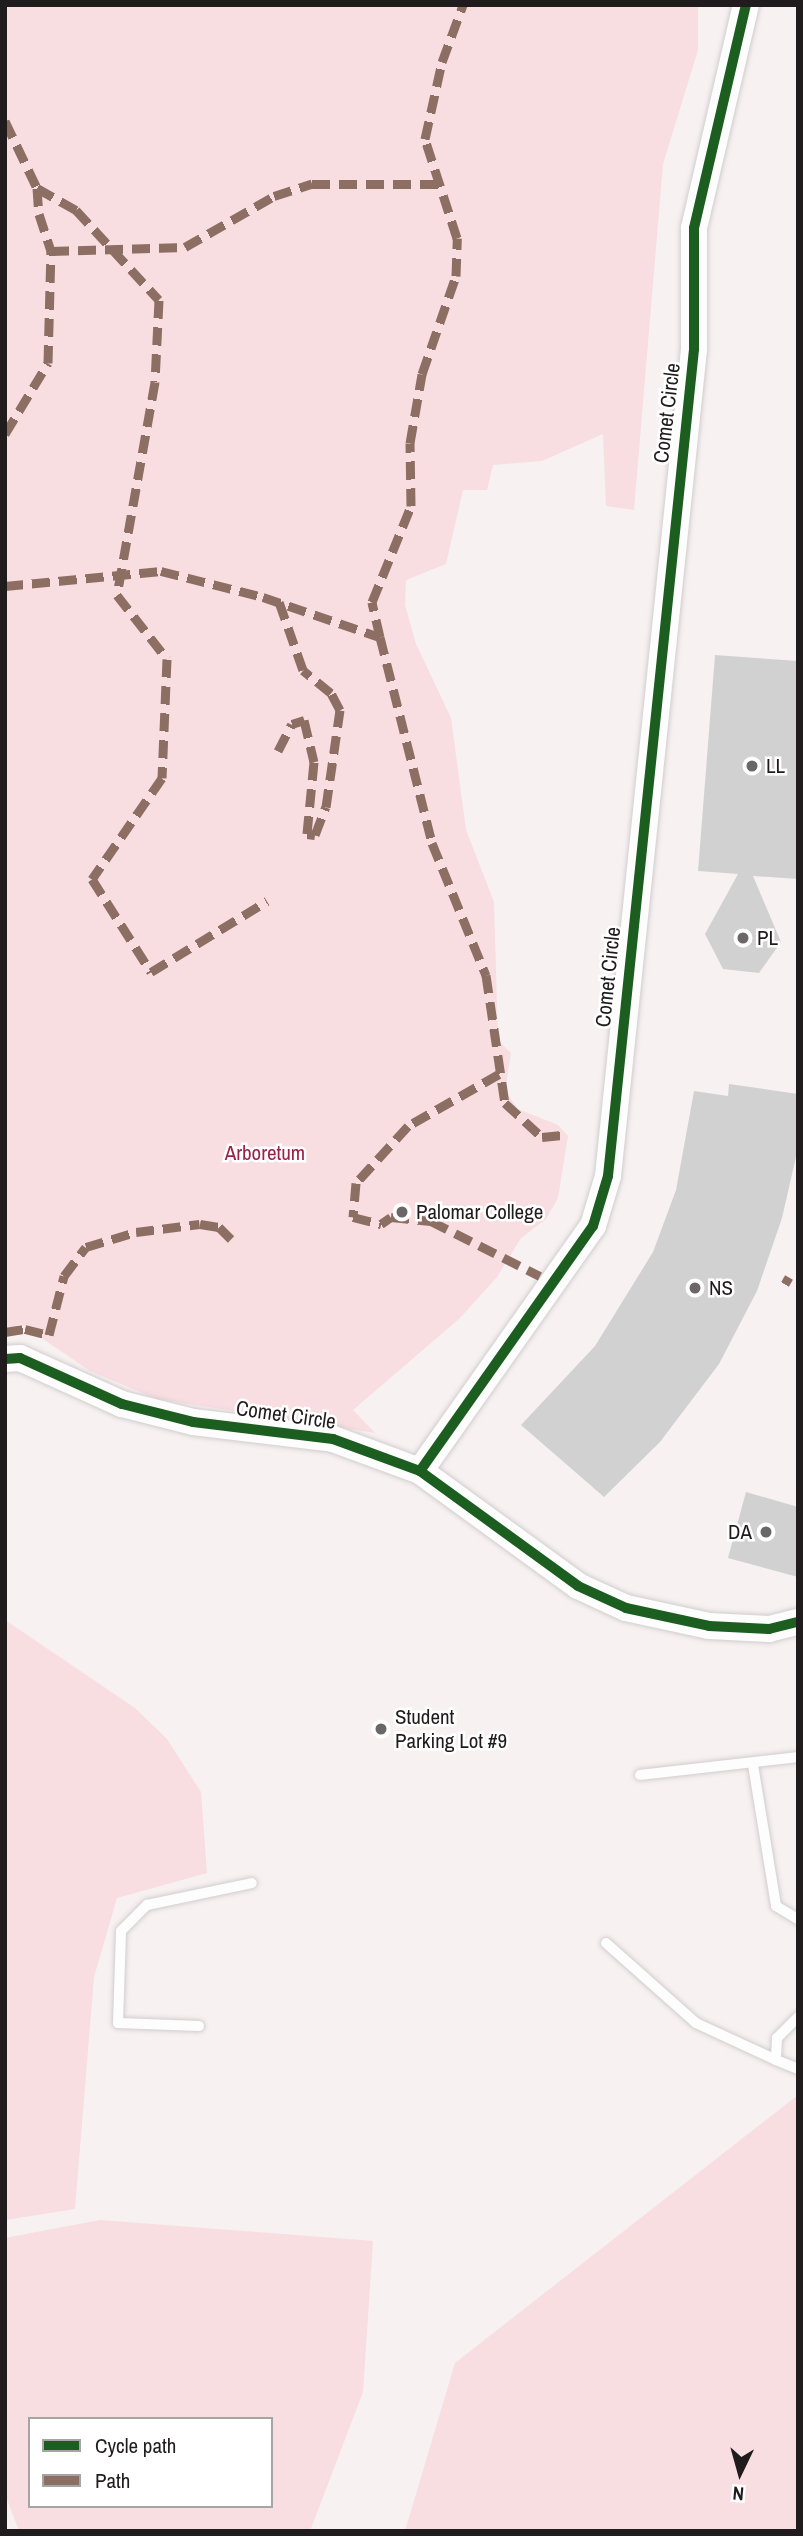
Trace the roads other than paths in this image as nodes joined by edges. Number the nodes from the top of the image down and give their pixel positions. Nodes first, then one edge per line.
1 (746, 5) edge
2 (5, 1359) edge
3 (420, 1471) junction
4 (798, 1622) edge
5 (798, 1757) edge
6 (753, 1765) junction
7 (640, 1775) dead end
8 (252, 1882) dead end
9 (798, 1919) edge
10 (606, 1943) dead end
11 (798, 2017) edge
12 (199, 2025) dead end
13 (776, 2060) junction
14 (798, 2069) edge

1 - 3 street, Comet Circle
2 - 3 street, Comet Circle
3 - 4 street
5 - 6 lane
6 - 7 lane
6 - 9 lane
8 - 12 lane
10 - 13 lane
11 - 13 lane
13 - 14 lane

